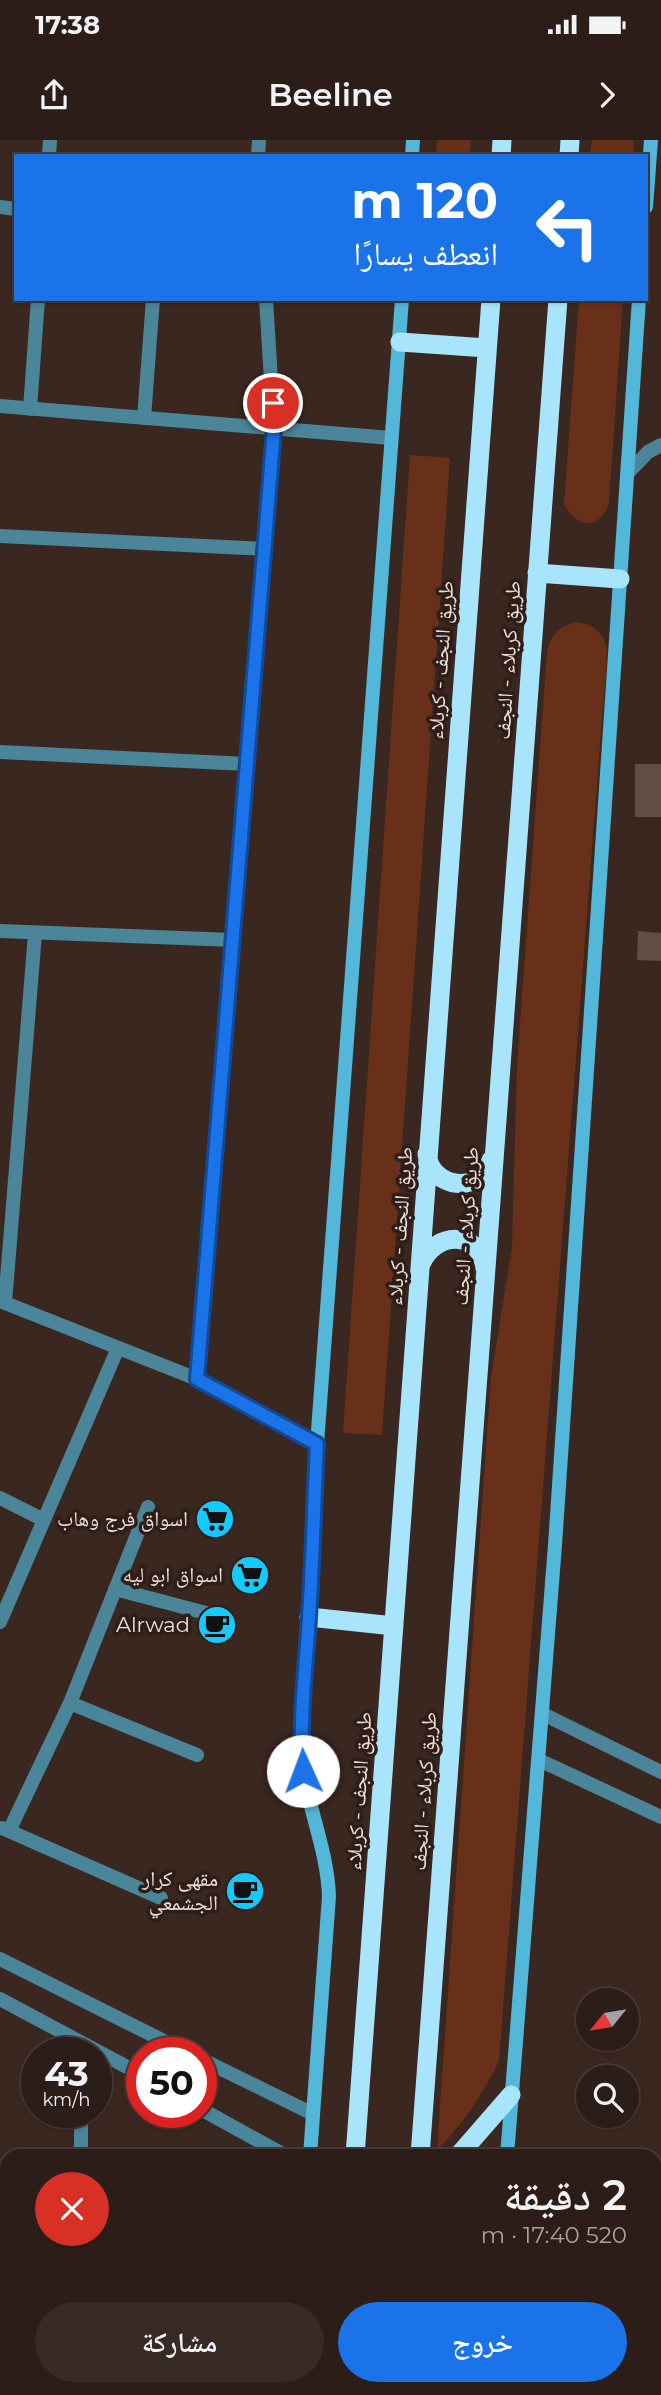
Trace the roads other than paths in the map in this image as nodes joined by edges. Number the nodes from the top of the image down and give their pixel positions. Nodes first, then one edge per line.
1 (651, 140) edge
2 (648, 180) edge
3 (38, 301) edge
4 (153, 301) edge
5 (266, 301) edge
6 (402, 301) edge
7 (491, 301) edge
8 (558, 301) edge
9 (639, 301) edge
10 (400, 342) junction
11 (487, 348) junction
12 (0, 406) edge
13 (30, 409) junction
14 (144, 418) junction
15 (274, 429) junction
16 (391, 438) junction
17 (661, 445) edge
18 (627, 474) junction
19 (0, 536) edge
20 (264, 549) junction
21 (537, 573) junction
22 (620, 579) junction
23 (0, 752) edge
24 (247, 764) junction
25 (0, 931) edge
26 (35, 934) junction
27 (233, 940) junction
28 (427, 1149) junction
29 (493, 1156) junction
30 (421, 1264) junction
31 (486, 1273) junction
32 (2, 1302) edge
33 (118, 1348) junction
34 (197, 1379) junction
35 (317, 1444) junction
36 (0, 1498) edge
37 (148, 1507) dead end
38 (44, 1520) junction
39 (115, 1590) junction
40 (206, 1613) dead end
41 (309, 1616) junction
42 (0, 1622) edge
43 (394, 1626) junction
44 (69, 1703) junction
45 (543, 1713) junction
46 (197, 1755) dead end
47 (540, 1760) junction
48 (661, 1772) edge
49 (661, 1817) edge
50 (4, 1829) edge
51 (161, 1898) dead end
52 (0, 1959) edge
53 (0, 1999) edge
54 (65, 2037) edge
55 (156, 2037) edge
56 (217, 2067) edge
57 (511, 2095) junction
58 (313, 2114) junction
59 (217, 2118) edge
60 (81, 2128) edge
61 (81, 2149) edge
62 (273, 2149) edge
63 (310, 2149) edge
64 (356, 2149) edge
65 (421, 2149) edge
66 (464, 2149) edge
67 (507, 2149) edge

1 - 2 main road
3 - 13 street
4 - 14 street
5 - 15 street
6 - 10 main road
7 - 11 highway, طريق النجف - كربلاء
8 - 21 highway, طريق كربلاء - النجف
9 - 18 main road
10 - 11 highway
10 - 16 main road
11 - 28 highway, طريق النجف - كربلاء
12 - 13 street
13 - 14 street
14 - 15 street
15 - 16 street
15 - 20 street
16 - 35 main road
17 - 18 street
18 - 22 main road
19 - 20 street
20 - 24 street
21 - 22 highway
21 - 29 highway, طريق كربلاء - النجف
22 - 45 main road
23 - 24 street
24 - 27 street
25 - 26 street
26 - 27 street
26 - 32 street
27 - 34 street
28 - 29 highway
28 - 30 highway, طريق النجف - كربلاء
29 - 31 highway, طريق كربلاء - النجف
30 - 31 highway
30 - 43 highway, طريق النجف - كربلاء
31 - 65 highway, طريق كربلاء - النجف
32 - 33 street
33 - 34 street
33 - 38 street
34 - 35 street
35 - 41 main road
36 - 38 street
37 - 39 street
38 - 42 street
39 - 40 street
39 - 44 street
41 - 43 highway
41 - 58 main road
43 - 64 highway, طريق النجف - كربلاء
44 - 46 street
44 - 50 street
45 - 47 main road
45 - 48 street
47 - 49 street
47 - 57 main road
50 - 51 street
52 - 55 street
53 - 54 street
56 - 58 street
57 - 66 highway
57 - 67 main road
58 - 63 main road
59 - 62 street
60 - 61 street

